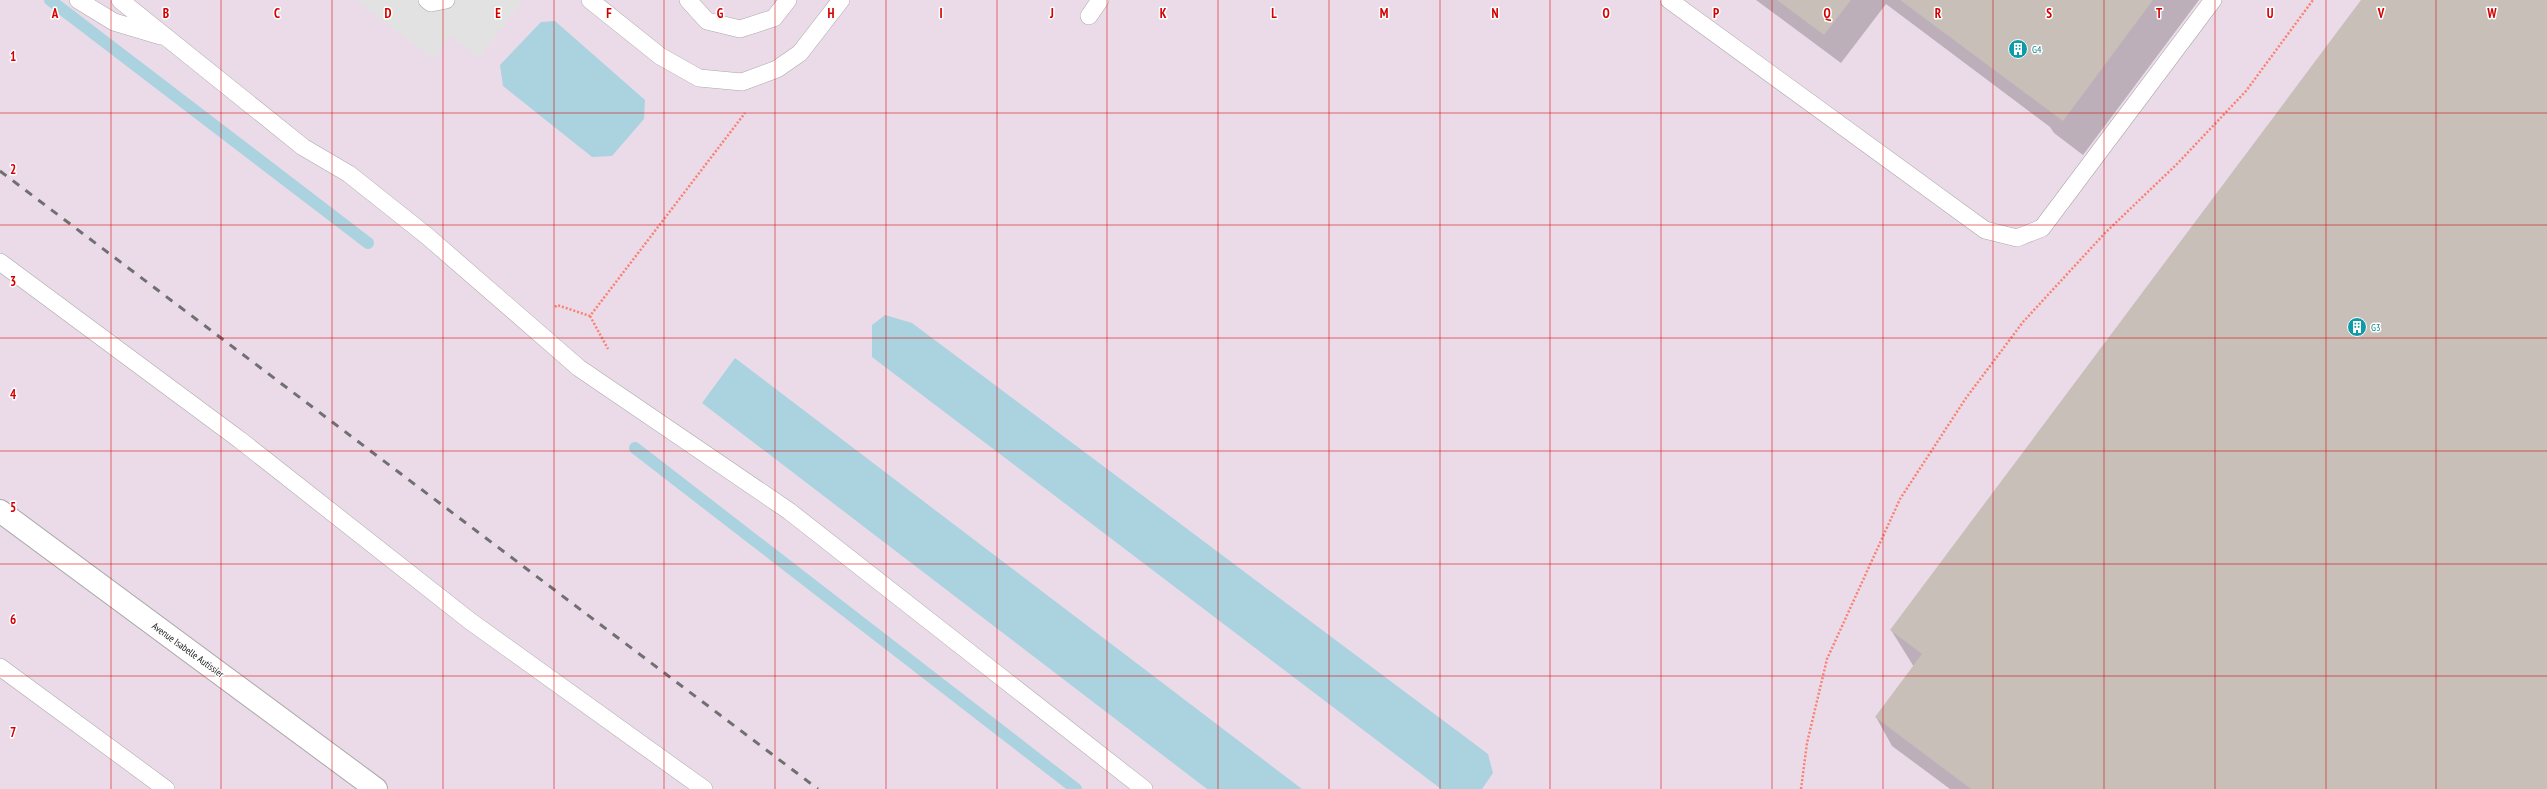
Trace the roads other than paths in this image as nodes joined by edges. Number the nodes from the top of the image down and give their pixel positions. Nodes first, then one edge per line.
1 (78, 0) edge
2 (120, 0) edge
3 (427, 0) edge
4 (446, 0) edge
5 (590, 0) edge
6 (688, 0) edge
7 (788, 0) edge
8 (841, 0) edge
9 (1100, 0) edge
10 (1669, 0) edge
11 (2213, 0) edge
12 (1088, 16) dead end
13 (170, 38) junction
14 (0, 262) edge
15 (0, 512) edge
16 (0, 667) edge
17 (166, 789) edge
18 (376, 789) edge
19 (704, 789) edge
20 (1144, 789) edge

1 - 13 lane
2 - 13 lane
3 - 4 lane
5 - 8 lane
6 - 7 lane
9 - 12 lane
10 - 11 lane
13 - 20 lane
14 - 19 lane
15 - 18 street, Avenue Isabelle Autissier
16 - 17 lane

